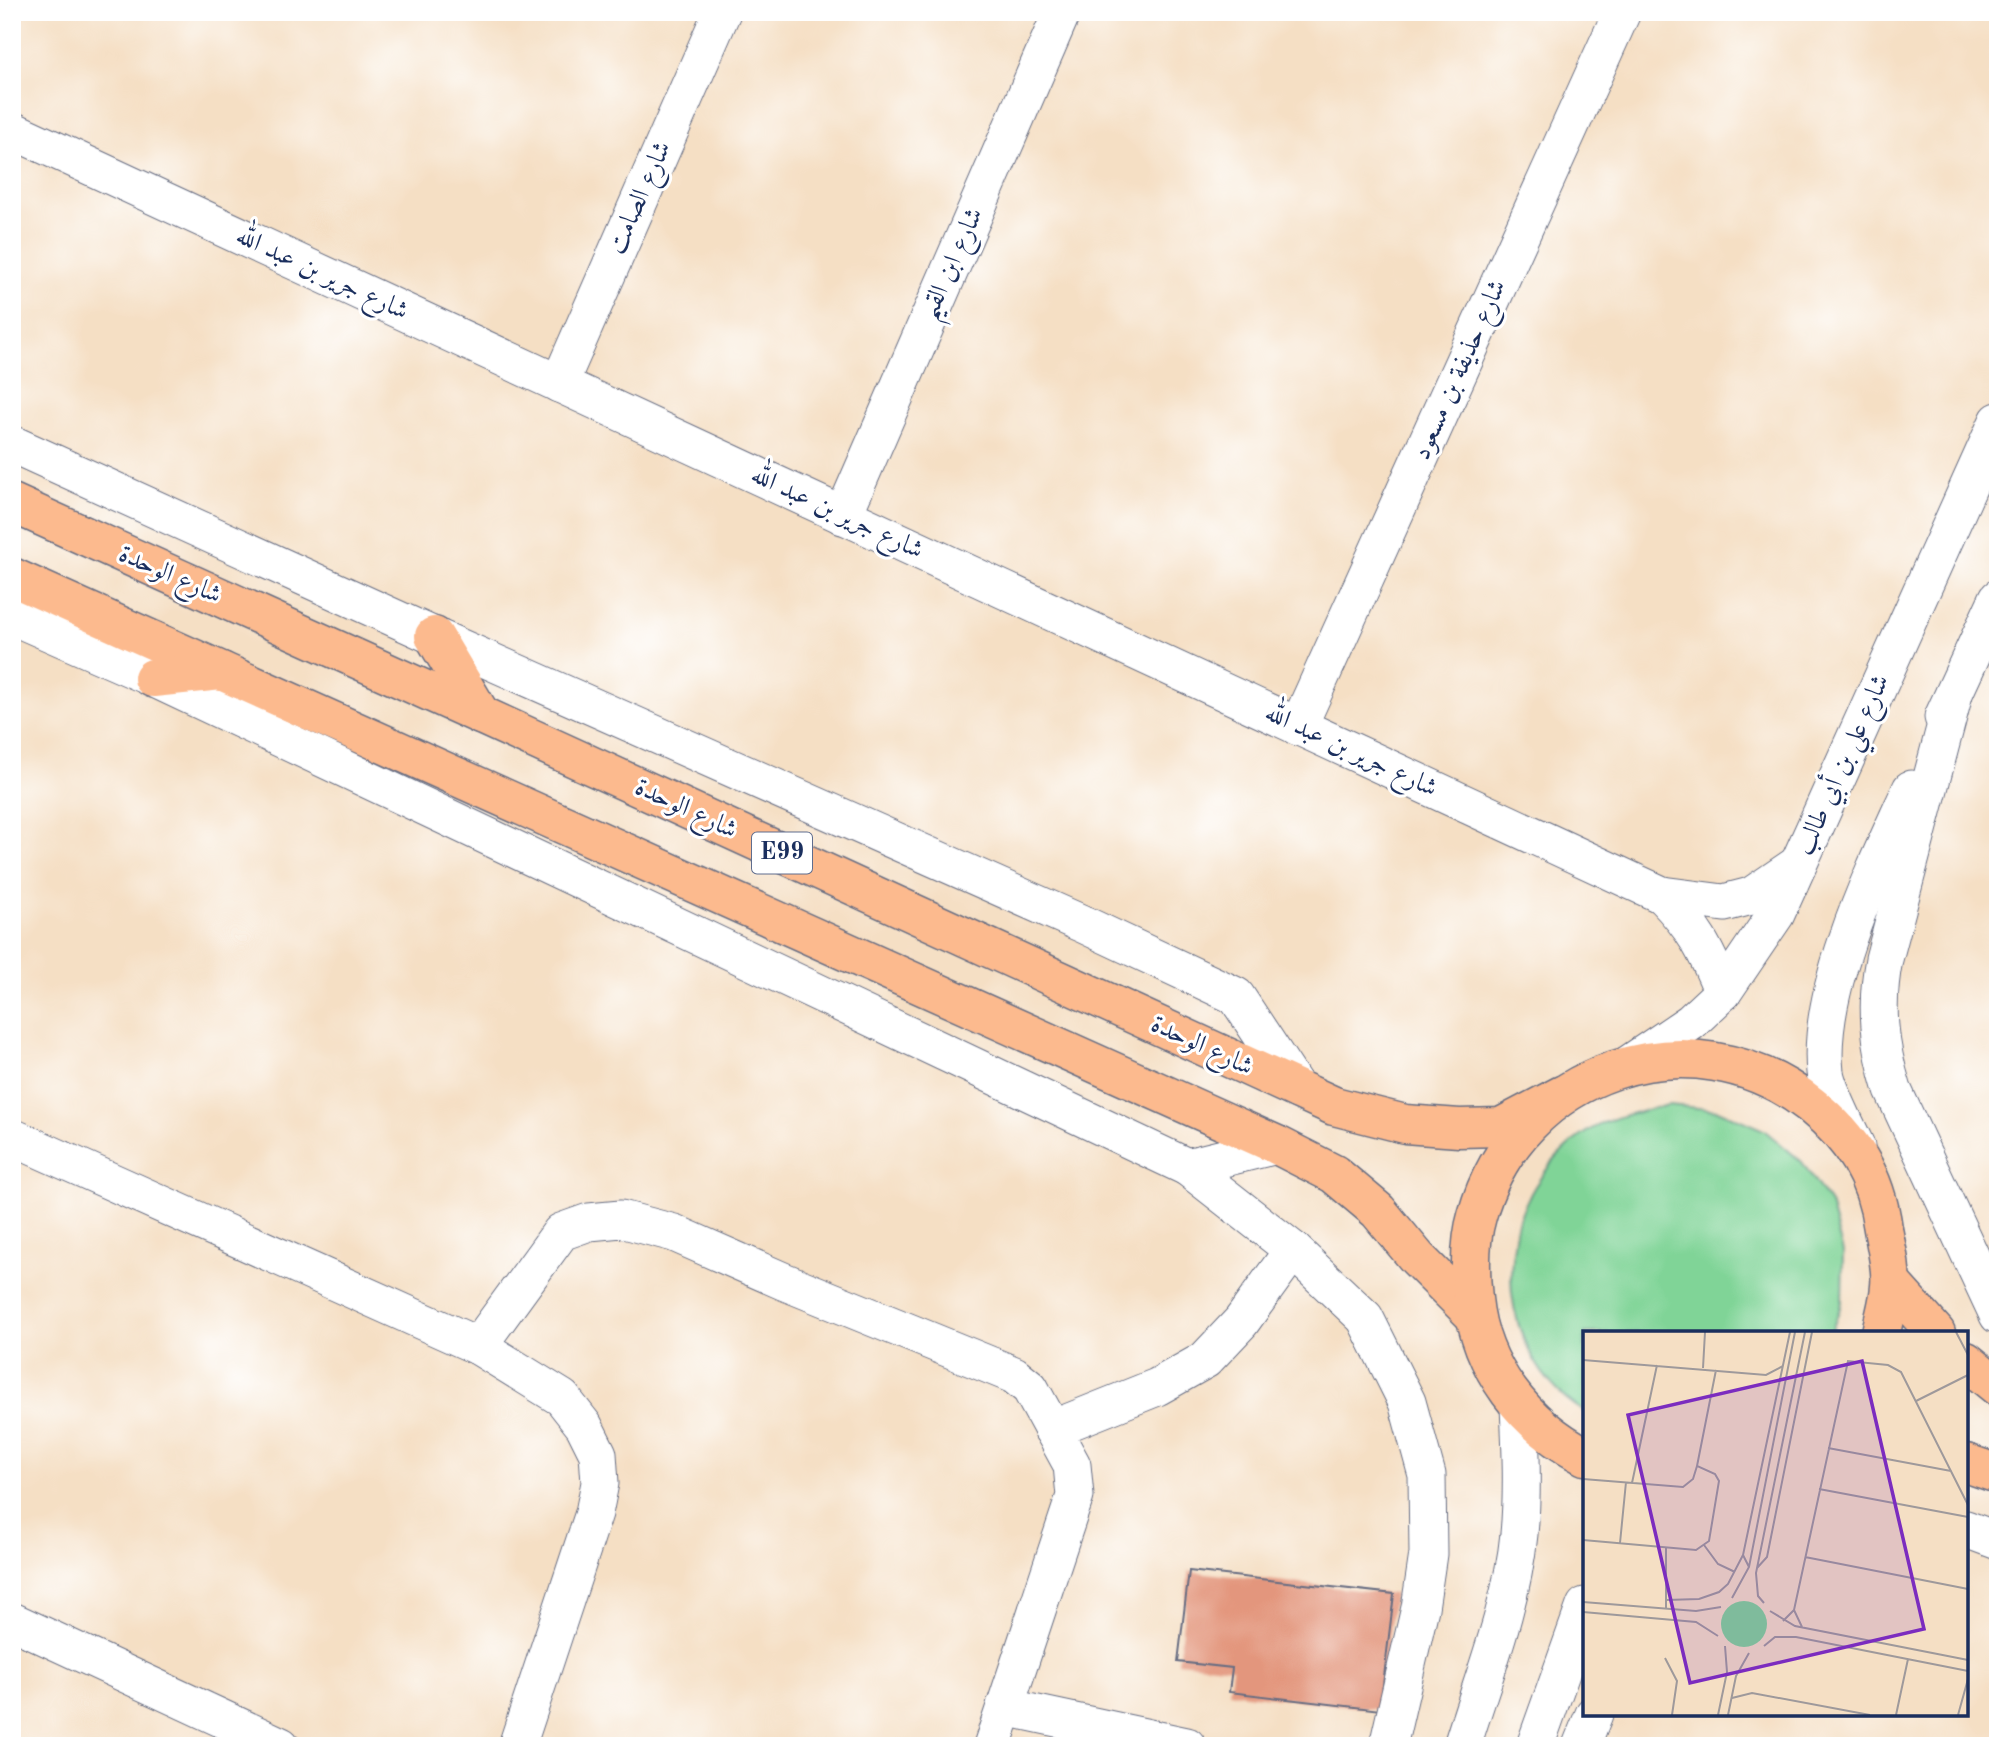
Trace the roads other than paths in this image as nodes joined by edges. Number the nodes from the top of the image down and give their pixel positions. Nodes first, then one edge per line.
1 (722, 12) edge
2 (1062, 12) edge
3 (1622, 12) edge
4 (14, 131) edge
5 (559, 384) junction
6 (1998, 421) edge
7 (12, 444) edge
8 (12, 503) edge
9 (843, 516) junction
10 (12, 577) edge
11 (1998, 597) edge
12 (18, 625) edge
13 (434, 636) junction
14 (221, 671) junction
15 (153, 678) junction
16 (1954, 694) junction
17 (481, 715) junction
18 (1298, 727) junction
19 (1798, 864) junction
20 (1662, 895) junction
21 (1723, 992) junction
22 (1629, 1064) junction
23 (1298, 1090) junction
24 (1562, 1095) junction
25 (12, 1137) edge
26 (1277, 1145) junction
27 (1865, 1166) junction
28 (1186, 1167) junction
29 (1293, 1250) junction
30 (1891, 1283) junction
31 (1475, 1315) junction
32 (1998, 1315) edge
33 (1881, 1331) edge
34 (1934, 1331) edge
35 (478, 1346) junction
36 (1968, 1363) edge
37 (1998, 1387) edge
38 (1519, 1406) junction
39 (1052, 1429) junction
40 (1583, 1455) edge
41 (1968, 1530) edge
42 (1998, 1541) edge
43 (1583, 1612) edge
44 (12, 1620) edge
45 (1005, 1707) junction
46 (1593, 1716) edge
47 (281, 1746) edge
48 (517, 1746) edge
49 (992, 1746) edge
50 (1187, 1746) edge
51 (1388, 1746) edge
52 (1462, 1746) edge
53 (1535, 1746) edge
54 (1581, 1746) edge

1 - 5 street, شارع الصامت
2 - 9 street, شارع ابن القيم
3 - 18 street, شارع حذيفة بن مسعود
4 - 5 street, شارع جرير بن عبد الله
5 - 9 street, شارع جرير بن عبد الله
6 - 19 street, شارع علي بن أبي طالب
7 - 13 street
8 - 17 main road, شارع الوحدة / E99
9 - 18 street, شارع جرير بن عبد الله
10 - 14 main road, E99
11 - 16 street
12 - 15 street
13 - 17 main road
13 - 23 street
14 - 15 main road
14 - 26 main road, E99
15 - 28 street
16 - 27 street
16 - 32 street
17 - 23 main road, شارع الوحدة / E99
18 - 20 street, شارع جرير بن عبد الله
19 - 20 street, شارع جرير بن عبد الله
19 - 21 street, شارع علي بن أبي طالب
20 - 21 street, شارع جرير بن عبد الله
21 - 22 street, شارع علي بن أبي طالب
22 - 24 main road
22 - 27 main road
23 - 24 main road, شارع الوحدة / E99
24 - 31 main road
25 - 35 street
26 - 28 street
26 - 31 main road, E99
27 - 30 main road
28 - 29 street
29 - 39 street
29 - 51 street
30 - 33 main road
30 - 34 main road
31 - 38 main road
35 - 39 street
35 - 48 street
36 - 37 main road
38 - 40 main road
38 - 52 street
39 - 45 street
41 - 42 street
43 - 53 street
44 - 47 street
45 - 49 street
45 - 50 street
46 - 54 street

